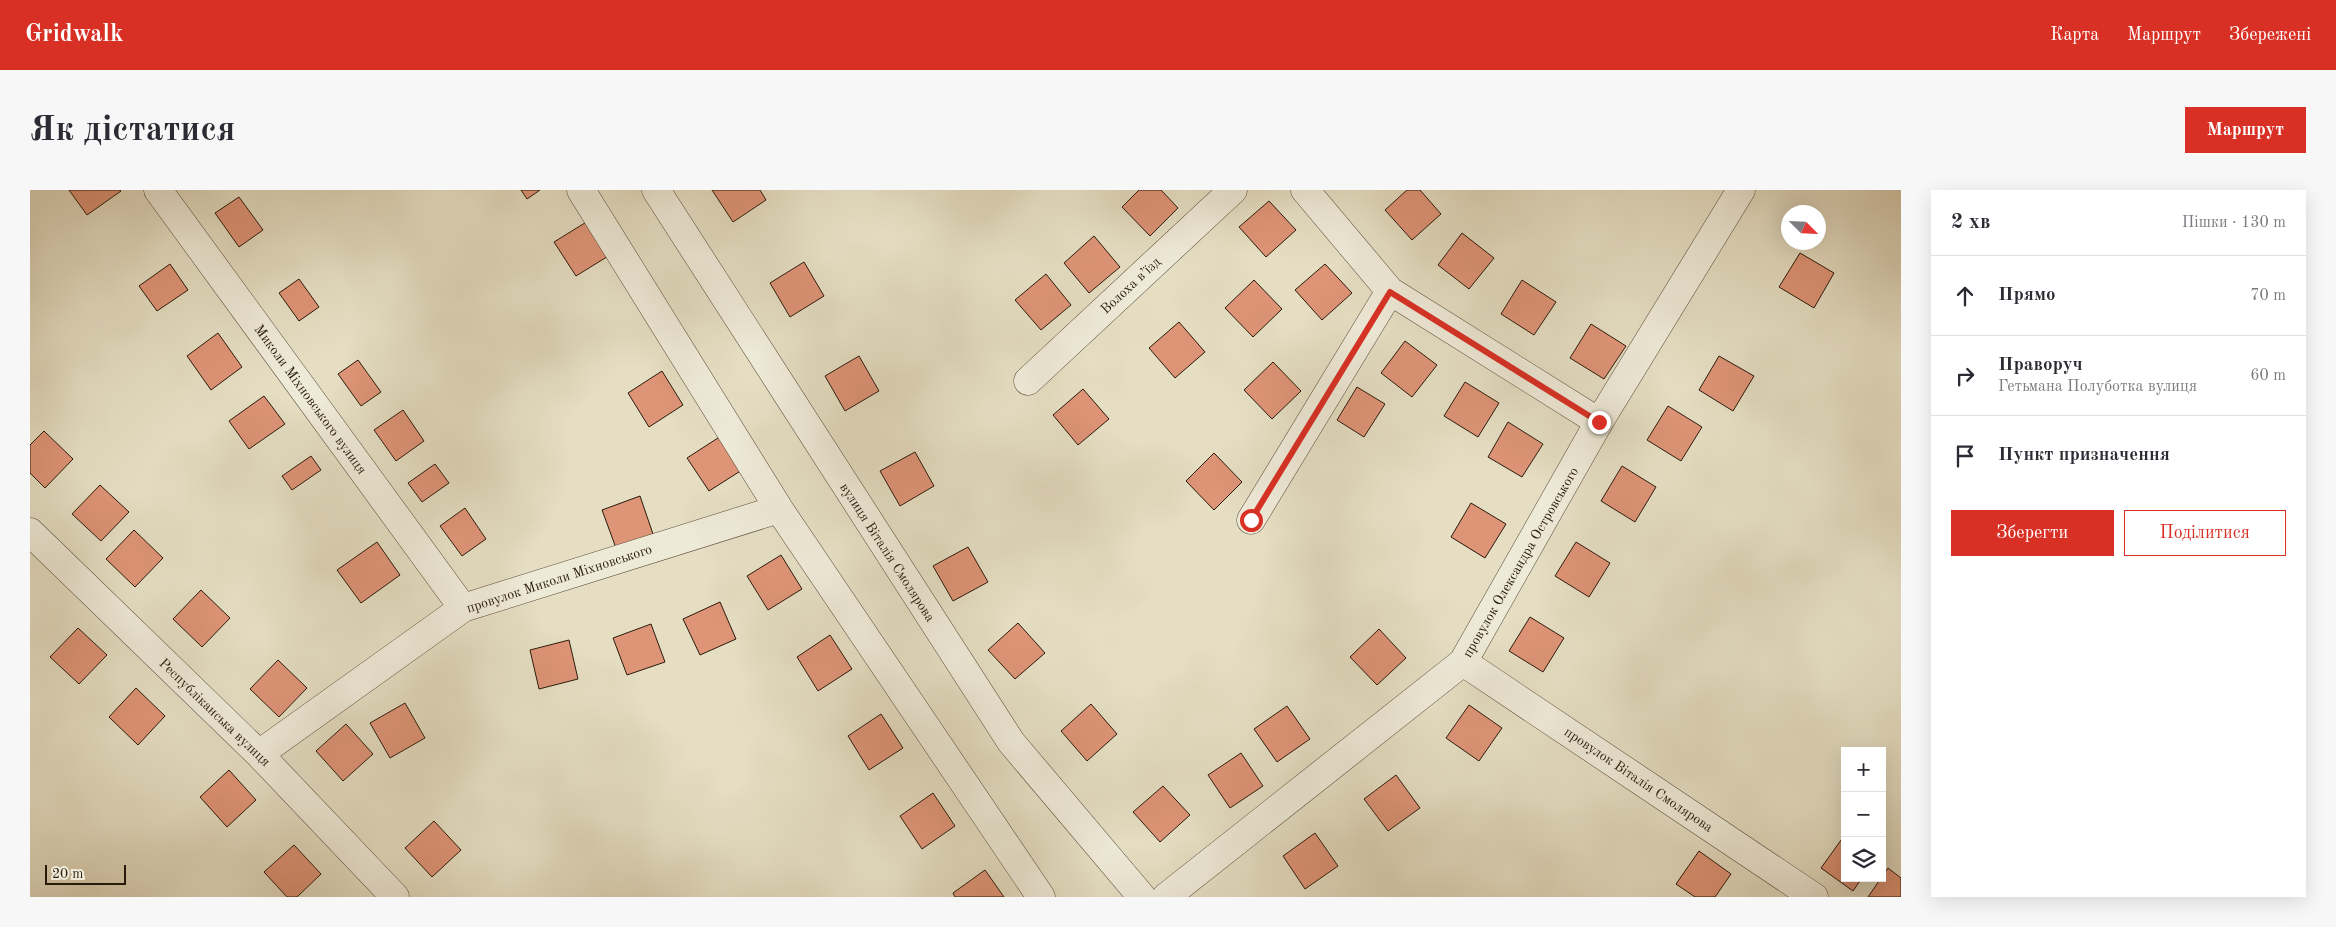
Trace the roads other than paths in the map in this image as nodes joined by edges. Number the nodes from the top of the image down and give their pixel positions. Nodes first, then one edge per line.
1 (158, 190) edge
2 (582, 190) edge
3 (656, 190) edge
4 (1233, 190) edge
5 (1304, 190) edge
6 (1741, 190) edge
7 (1390, 292) junction
8 (1028, 380) dead end
9 (1599, 422) junction
10 (780, 509) junction
11 (1251, 520) dead end
12 (30, 532) edge
13 (463, 608) junction
14 (1463, 662) junction
15 (259, 754) junction
16 (395, 897) edge
17 (1041, 897) edge
18 (1142, 897) edge
19 (1166, 897) edge
20 (1814, 897) edge

1 - 13 street, Миколи Міхновського вулиця
2 - 10 street
3 - 18 street, вулиця Віталія Смолярова
4 - 8 street, Волоха в’їзд
5 - 7 street
6 - 9 street, провулок Олександра Островського
7 - 9 street
7 - 11 street
9 - 14 street, провулок Олександра Островського
10 - 13 street, провулок Миколи Міхновського
10 - 17 street
12 - 15 street, Республіканська вулиця
13 - 15 street, провулок Миколи Міхновського
14 - 19 street, провулок Олександра Островського
14 - 20 street, провулок Віталія Смолярова
15 - 16 street, Республіканська вулиця

